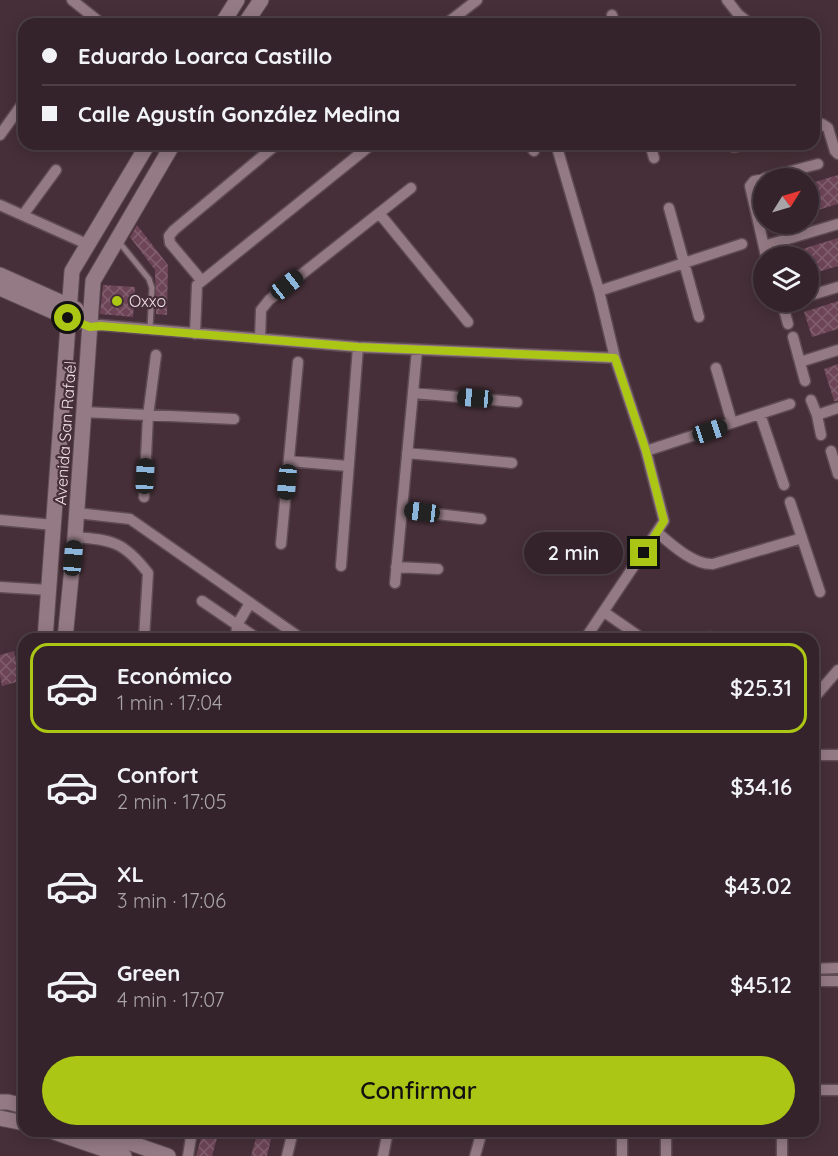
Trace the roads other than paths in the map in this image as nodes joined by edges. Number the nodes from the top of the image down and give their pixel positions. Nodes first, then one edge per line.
1 (72, 0) edge
2 (237, 0) edge
3 (261, 0) edge
4 (477, 0) edge
5 (727, 0) edge
6 (94, 18) edge
7 (226, 18) edge
8 (249, 18) edge
9 (454, 18) edge
10 (740, 18) edge
11 (18, 110) edge
12 (820, 124) edge
13 (0, 135) edge
14 (144, 150) edge
15 (164, 150) edge
16 (270, 150) edge
17 (365, 150) edge
18 (558, 150) edge
19 (652, 150) edge
20 (838, 154) edge
21 (654, 158) dead end
22 (818, 164) dead end
23 (804, 168) edge
24 (56, 170) dead end
25 (753, 182) edge
26 (411, 188) dead end
27 (753, 199) edge
28 (0, 205) edge
29 (669, 208) dead end
30 (379, 213) junction
31 (23, 215) junction
32 (838, 224) edge
33 (117, 240) junction
34 (742, 244) dead end
35 (89, 245) junction
36 (779, 246) edge
37 (684, 263) junction
38 (0, 275) edge
39 (202, 281) junction
40 (838, 286) edge
41 (0, 288) edge
42 (599, 291) junction
43 (819, 292) edge
44 (69, 312) junction
45 (786, 312) edge
46 (699, 317) dead end
47 (468, 322) dead end
48 (93, 323) junction
49 (788, 324) dead end
50 (150, 331) junction
51 (195, 334) junction
52 (793, 338) dead end
53 (260, 339) junction
54 (358, 347) junction
55 (417, 350) junction
56 (838, 350) edge
57 (156, 355) dead end
58 (615, 358) junction
59 (298, 362) dead end
60 (800, 362) junction
61 (716, 368) dead end
62 (805, 381) dead end
63 (413, 393) junction
64 (811, 400) dead end
65 (517, 402) dead end
66 (790, 404) dead end
67 (838, 408) edge
68 (84, 412) junction
69 (760, 414) junction
70 (817, 415) junction
71 (148, 416) junction
72 (234, 419) dead end
73 (732, 423) junction
74 (821, 435) dead end
75 (646, 451) junction
76 (831, 451) dead end
77 (407, 453) junction
78 (289, 461) junction
79 (512, 463) dead end
80 (348, 466) junction
81 (838, 470) edge
82 (784, 485) dead end
83 (144, 496) dead end
84 (790, 502) dead end
85 (402, 510) junction
86 (77, 513) junction
87 (481, 519) dead end
88 (0, 520) edge
89 (54, 525) junction
90 (658, 533) junction
91 (75, 537) junction
92 (802, 538) junction
93 (281, 544) dead end
94 (341, 566) dead end
95 (396, 567) junction
96 (438, 569) dead end
97 (395, 583) dead end
98 (0, 587) edge
99 (49, 590) junction
100 (820, 592) dead end
101 (202, 601) dead end
102 (250, 603) junction
103 (604, 612) junction
104 (237, 625) junction
105 (45, 633) edge
106 (66, 633) edge
107 (144, 633) edge
108 (236, 633) edge
109 (249, 633) edge
110 (293, 633) edge
111 (589, 633) edge
112 (634, 633) edge
113 (838, 670) edge
114 (819, 692) edge
115 (819, 755) edge
116 (838, 755) edge
117 (838, 968) edge
118 (819, 969) edge
119 (819, 981) edge
120 (838, 981) edge
121 (819, 1090) edge
122 (838, 1090) edge
123 (0, 1102) edge
124 (18, 1105) edge
125 (0, 1118) edge
126 (18, 1121) edge
127 (69, 1137) edge
128 (123, 1137) edge
129 (191, 1137) edge
130 (292, 1137) edge
131 (387, 1137) edge
132 (480, 1137) edge
133 (622, 1137) edge
134 (666, 1137) edge
135 (782, 1137) edge
136 (124, 1156) edge
137 (168, 1156) edge
138 (189, 1156) edge
139 (287, 1156) edge
140 (383, 1156) edge
141 (475, 1156) edge
142 (622, 1156) edge
143 (666, 1156) edge
144 (782, 1156) edge

1 - 6 street
2 - 7 main road
3 - 8 main road
4 - 9 street
5 - 10 street
11 - 13 street
12 - 20 street
14 - 35 main road, Avenida San Rafaél
15 - 33 main road, Avenida San Rafaél
16 - 39 street
17 - 39 street
18 - 42 street
19 - 21 street
22 - 23 street
24 - 31 street
25 - 27 street
26 - 30 street
28 - 31 street
29 - 37 street
30 - 47 street
30 - 53 street
31 - 35 street
32 - 36 street
33 - 48 main road, Avenida San Rafaél
33 - 50 lane
34 - 37 street
35 - 44 main road, Avenida San Rafaél
37 - 42 street
37 - 46 street
38 - 44 main road
39 - 51 street
40 - 43 street
41 - 44 main road
42 - 58 street
44 - 48 main road
44 - 89 main road, Avenida San Rafaél
45 - 49 street
48 - 50 street
48 - 68 main road, Avenida San Rafaél
50 - 51 street
51 - 53 street
52 - 60 street
53 - 54 street
54 - 55 street
54 - 80 street
55 - 58 street
55 - 63 street
56 - 60 street
57 - 71 street
58 - 75 street
59 - 78 street
60 - 62 street
61 - 73 street
63 - 65 street
63 - 77 street
64 - 70 street
66 - 69 street
67 - 70 street
68 - 71 street
68 - 86 main road, Avenida San Rafaél
69 - 73 street
69 - 82 street
70 - 74 street
71 - 72 street
71 - 83 street
73 - 75 street
75 - 90 street
76 - 81 street
77 - 79 street
77 - 85 street
78 - 80 street
78 - 93 street
80 - 94 street
84 - 92 street
85 - 87 street
85 - 95 street
86 - 91 main road, Avenida San Rafaél
86 - 102 street
88 - 89 street
89 - 99 main road, Avenida San Rafaél
90 - 92 street
90 - 103 street
91 - 106 main road, Avenida San Rafaél
91 - 107 street
92 - 100 street
95 - 96 street
95 - 97 street
98 - 99 street
99 - 105 main road, Avenida San Rafaél
101 - 104 street
102 - 104 street
102 - 110 street
103 - 111 street
103 - 112 street
104 - 108 street
104 - 109 street
113 - 114 street
115 - 116 street
117 - 118 street
119 - 120 street
121 - 122 street
123 - 124 main road
125 - 126 main road
127 - 136 main road
128 - 137 main road
129 - 138 street
130 - 139 street
131 - 140 street
132 - 141 street
133 - 142 street
134 - 143 street
135 - 144 street

